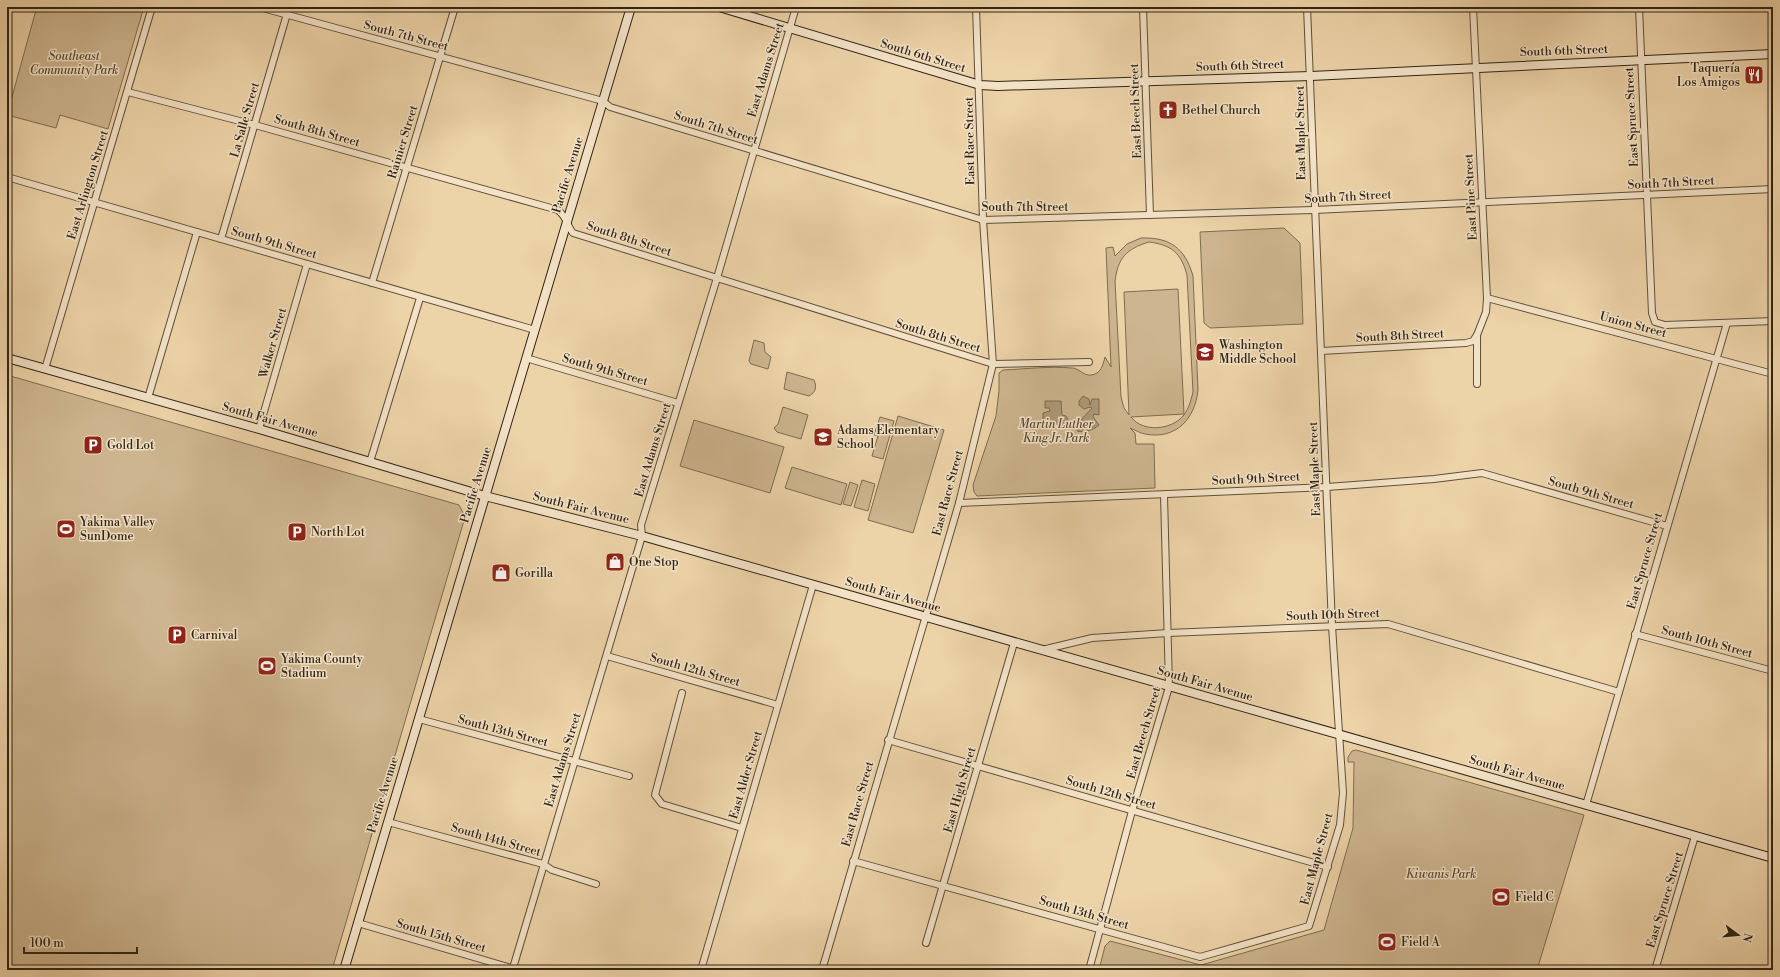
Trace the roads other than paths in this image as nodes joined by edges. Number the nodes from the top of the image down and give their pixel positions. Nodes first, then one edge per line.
1 (152, 7) edge
2 (259, 7) edge
3 (289, 7) edge
4 (455, 7) edge
5 (631, 7) edge
6 (719, 7) edge
7 (796, 7) edge
8 (976, 7) edge
9 (1143, 7) edge
10 (1307, 7) edge
11 (1472, 7) edge
12 (1639, 7) edge
13 (286, 14) junction
14 (790, 28) junction
15 (1773, 54) edge
16 (441, 57) junction
17 (1640, 60) junction
18 (1475, 67) junction
19 (1311, 76) junction
20 (1146, 81) junction
21 (980, 85) junction
22 (128, 92) junction
23 (603, 101) junction
24 (255, 125) junction
25 (753, 152) junction
26 (407, 168) junction
27 (7, 177) edge
28 (1773, 190) edge
29 (1646, 195) junction
30 (94, 202) junction
31 (1482, 202) junction
32 (1314, 210) junction
33 (1150, 215) junction
34 (983, 220) junction
35 (567, 221) junction
36 (197, 232) junction
37 (221, 239) junction
38 (307, 264) junction
39 (716, 278) junction
40 (372, 283) junction
41 (420, 298) junction
42 (1487, 298) junction
43 (1773, 321) edge
44 (1727, 323) junction
45 (535, 330) junction
46 (1477, 335) junction
47 (1321, 351) junction
48 (7, 358) edge
49 (526, 358) junction
50 (1717, 358) junction
51 (1089, 362) dead end
52 (992, 364) junction
53 (45, 369) junction
54 (1773, 374) edge
55 (1477, 384) dead end
56 (148, 398) junction
57 (678, 403) junction
58 (259, 429) junction
59 (370, 462) junction
60 (1327, 487) junction
61 (1164, 495) junction
62 (485, 496) junction
63 (959, 503) junction
64 (1667, 526) junction
65 (642, 536) junction
66 (813, 586) junction
67 (924, 616) junction
68 (1332, 626) junction
69 (1168, 633) junction
70 (1635, 634) junction
71 (1014, 643) junction
72 (1040, 650) junction
73 (607, 656) junction
74 (1773, 671) edge
75 (1170, 687) junction
76 (1619, 692) junction
77 (682, 693) dead end
78 (778, 705) junction
79 (419, 719) junction
80 (1338, 735) junction
81 (888, 740) junction
82 (574, 762) junction
83 (978, 766) junction
84 (629, 776) dead end
85 (1586, 805) junction
86 (1132, 811) junction
87 (388, 822) junction
88 (742, 828) junction
89 (1695, 836) junction
90 (1773, 858) edge
91 (853, 861) junction
92 (542, 864) junction
93 (1328, 868) junction
94 (596, 884) dead end
95 (943, 886) junction
96 (358, 923) junction
97 (1309, 926) joint
98 (1100, 929) junction
99 (926, 943) dead end
100 (516, 969) edge
101 (344, 970) edge
102 (701, 970) edge
103 (822, 970) edge
104 (1089, 970) edge
105 (1655, 970) edge

1 - 22 street, East Arlington Street
2 - 13 street, South 7th Street
3 - 13 street, La Salle Street
4 - 16 street, Rainier Street
5 - 23 street, Pacific Avenue
6 - 14 street, South 6th Street
7 - 14 street, East Adams Street
8 - 21 street, East Race Street
9 - 20 street, East Beech Street
10 - 19 street, East Maple Street
11 - 18 street, East Pine Street
12 - 17 street, East Spruce Street
13 - 16 street, South 7th Street
13 - 24 street, La Salle Street
14 - 21 street, South 6th Street
14 - 25 street, East Adams Street
15 - 17 street, South 6th Street
16 - 23 street, South 7th Street
16 - 26 street, Rainier Street
17 - 18 street, South 6th Street
17 - 29 street, East Spruce Street
18 - 19 street, South 6th Street
18 - 31 street, East Pine Street
19 - 20 street, South 6th Street
19 - 32 street, East Maple Street
20 - 21 street, South 6th Street
20 - 33 street, East Beech Street
21 - 34 street, East Race Street
22 - 24 street, South 8th Street
22 - 30 street, East Arlington Street
23 - 25 street, South 7th Street
23 - 35 street, Pacific Avenue
24 - 26 street, South 8th Street
24 - 37 street, La Salle Street
25 - 34 street, South 7th Street
25 - 39 street, East Adams Street
26 - 35 street, South 8th Street
26 - 40 street, Rainier Street
27 - 30 street, South 9th Street
28 - 29 street, South 7th Street
29 - 31 street, South 7th Street
29 - 44 street, East Spruce Street
30 - 36 street, South 9th Street
30 - 53 street, East Arlington Street
31 - 32 street, South 7th Street
31 - 42 street, East Pine Street
32 - 33 street, South 7th Street
32 - 47 street, East Maple Street
33 - 34 street, South 7th Street
34 - 52 street, East Race Street
35 - 39 street, South 8th Street
35 - 45 street, Pacific Avenue
36 - 37 street, South 9th Street
36 - 56 street
37 - 38 street, South 9th Street
38 - 40 street, South 9th Street
38 - 58 street, Walker Street
39 - 52 street, South 8th Street
39 - 57 street, East Adams Street
40 - 41 street, South 9th Street
41 - 45 street, South 9th Street
41 - 59 street
42 - 46 street, East Pine Street
42 - 50 street, Union Street
43 - 44 street
44 - 50 street, East Spruce Street
45 - 49 street, Pacific Avenue
46 - 47 street, South 8th Street
46 - 55 street, East Pine Street
47 - 60 street, East Maple Street
48 - 53 street, South Fair Avenue
49 - 57 street, South 9th Street
49 - 62 street, Pacific Avenue
50 - 54 street, Union Street
50 - 64 street, East Spruce Street
51 - 52 street, South 8th Street
52 - 63 street, East Race Street
53 - 56 street, South Fair Avenue
56 - 58 street, South Fair Avenue
57 - 65 street, East Adams Street
58 - 59 street, South Fair Avenue
59 - 62 street, South Fair Avenue
60 - 61 street, South 9th Street
60 - 64 street, South 9th Street
60 - 68 street, East Maple Street
61 - 63 street, South 9th Street
61 - 69 street, East Beech Street
62 - 65 street, South Fair Avenue
62 - 79 street, Pacific Avenue
63 - 67 street, East Race Street
64 - 70 street, East Spruce Street
65 - 66 street, South Fair Avenue
65 - 73 street, East Adams Street
66 - 67 street, South Fair Avenue
66 - 78 street, East Alder Street
67 - 71 street, South Fair Avenue
67 - 81 street, East Race Street
68 - 69 street, South 10th Street
68 - 76 street, South 10th Street
68 - 80 street, East Maple Street
69 - 72 street, South 10th Street
69 - 75 street, East Beech Street
70 - 74 street, South 10th Street
70 - 76 street, East Spruce Street
71 - 72 street, South Fair Avenue
71 - 83 street, East High Street
72 - 75 street, South Fair Avenue
73 - 78 street, South 12th Street
73 - 82 street, East Adams Street
75 - 80 street, South Fair Avenue
75 - 86 street, East Beech Street
76 - 85 street, East Spruce Street
77 - 88 street
78 - 88 street, East Alder Street
79 - 82 street, South 13th Street
79 - 87 street, Pacific Avenue
80 - 85 street, South Fair Avenue
80 - 93 street, East Maple Street
81 - 83 street, South 12th Street
81 - 91 street, East Race Street
82 - 84 street, South 13th Street
82 - 92 street, East Adams Street
83 - 86 street, South 12th Street
83 - 95 street, East High Street
85 - 89 street, South Fair Avenue
86 - 93 street, South 12th Street
86 - 98 street, East Beech Street
87 - 92 street, South 14th Street
87 - 96 street, Pacific Avenue
88 - 102 street, East Alder Street
89 - 90 street, South Fair Avenue
89 - 105 street, East Spruce Street
91 - 95 street, South 13th Street
91 - 103 street, East Race Street
92 - 94 street, South 14th Street
92 - 100 street, East Adams Street
93 - 97 street, East Maple Street
95 - 98 street, South 13th Street
95 - 99 street, East High Street
96 - 100 street, South 15th Street
96 - 101 street, Pacific Avenue
97 - 98 street, South 13th Street
98 - 104 street, East Beech Street

